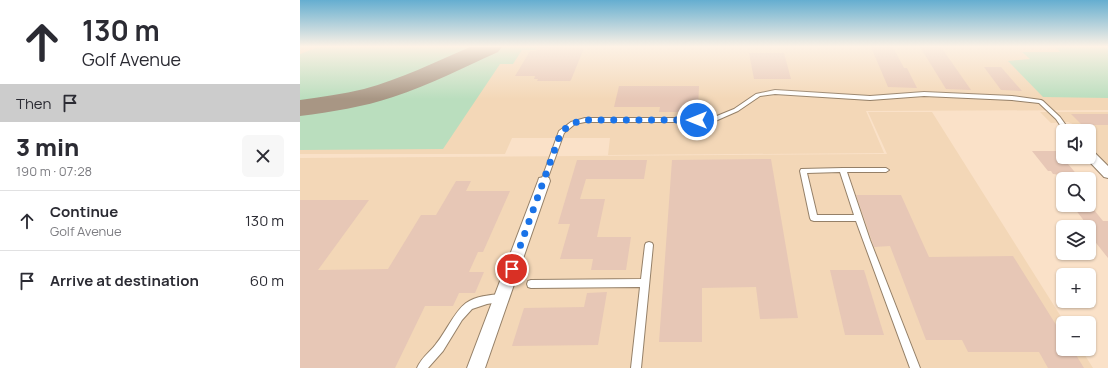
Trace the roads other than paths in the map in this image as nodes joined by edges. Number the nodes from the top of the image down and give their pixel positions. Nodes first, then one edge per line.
1 (1062, 124) edge
2 (1096, 161) edge
3 (843, 170) junction
4 (886, 170) dead end
5 (1108, 174) edge
6 (544, 182) joint
7 (858, 218) junction
8 (649, 245) dead end
9 (645, 283) junction
10 (531, 284) dead end
11 (502, 298) junction
12 (422, 368) edge
13 (476, 368) edge
14 (636, 368) edge
15 (915, 368) edge

1 - 6 lane
2 - 5 street
3 - 4 lane
3 - 7 lane
3 - 7 lane
6 - 11 street
7 - 15 lane
8 - 9 lane
9 - 10 lane
9 - 14 lane
11 - 12 lane
11 - 13 street

